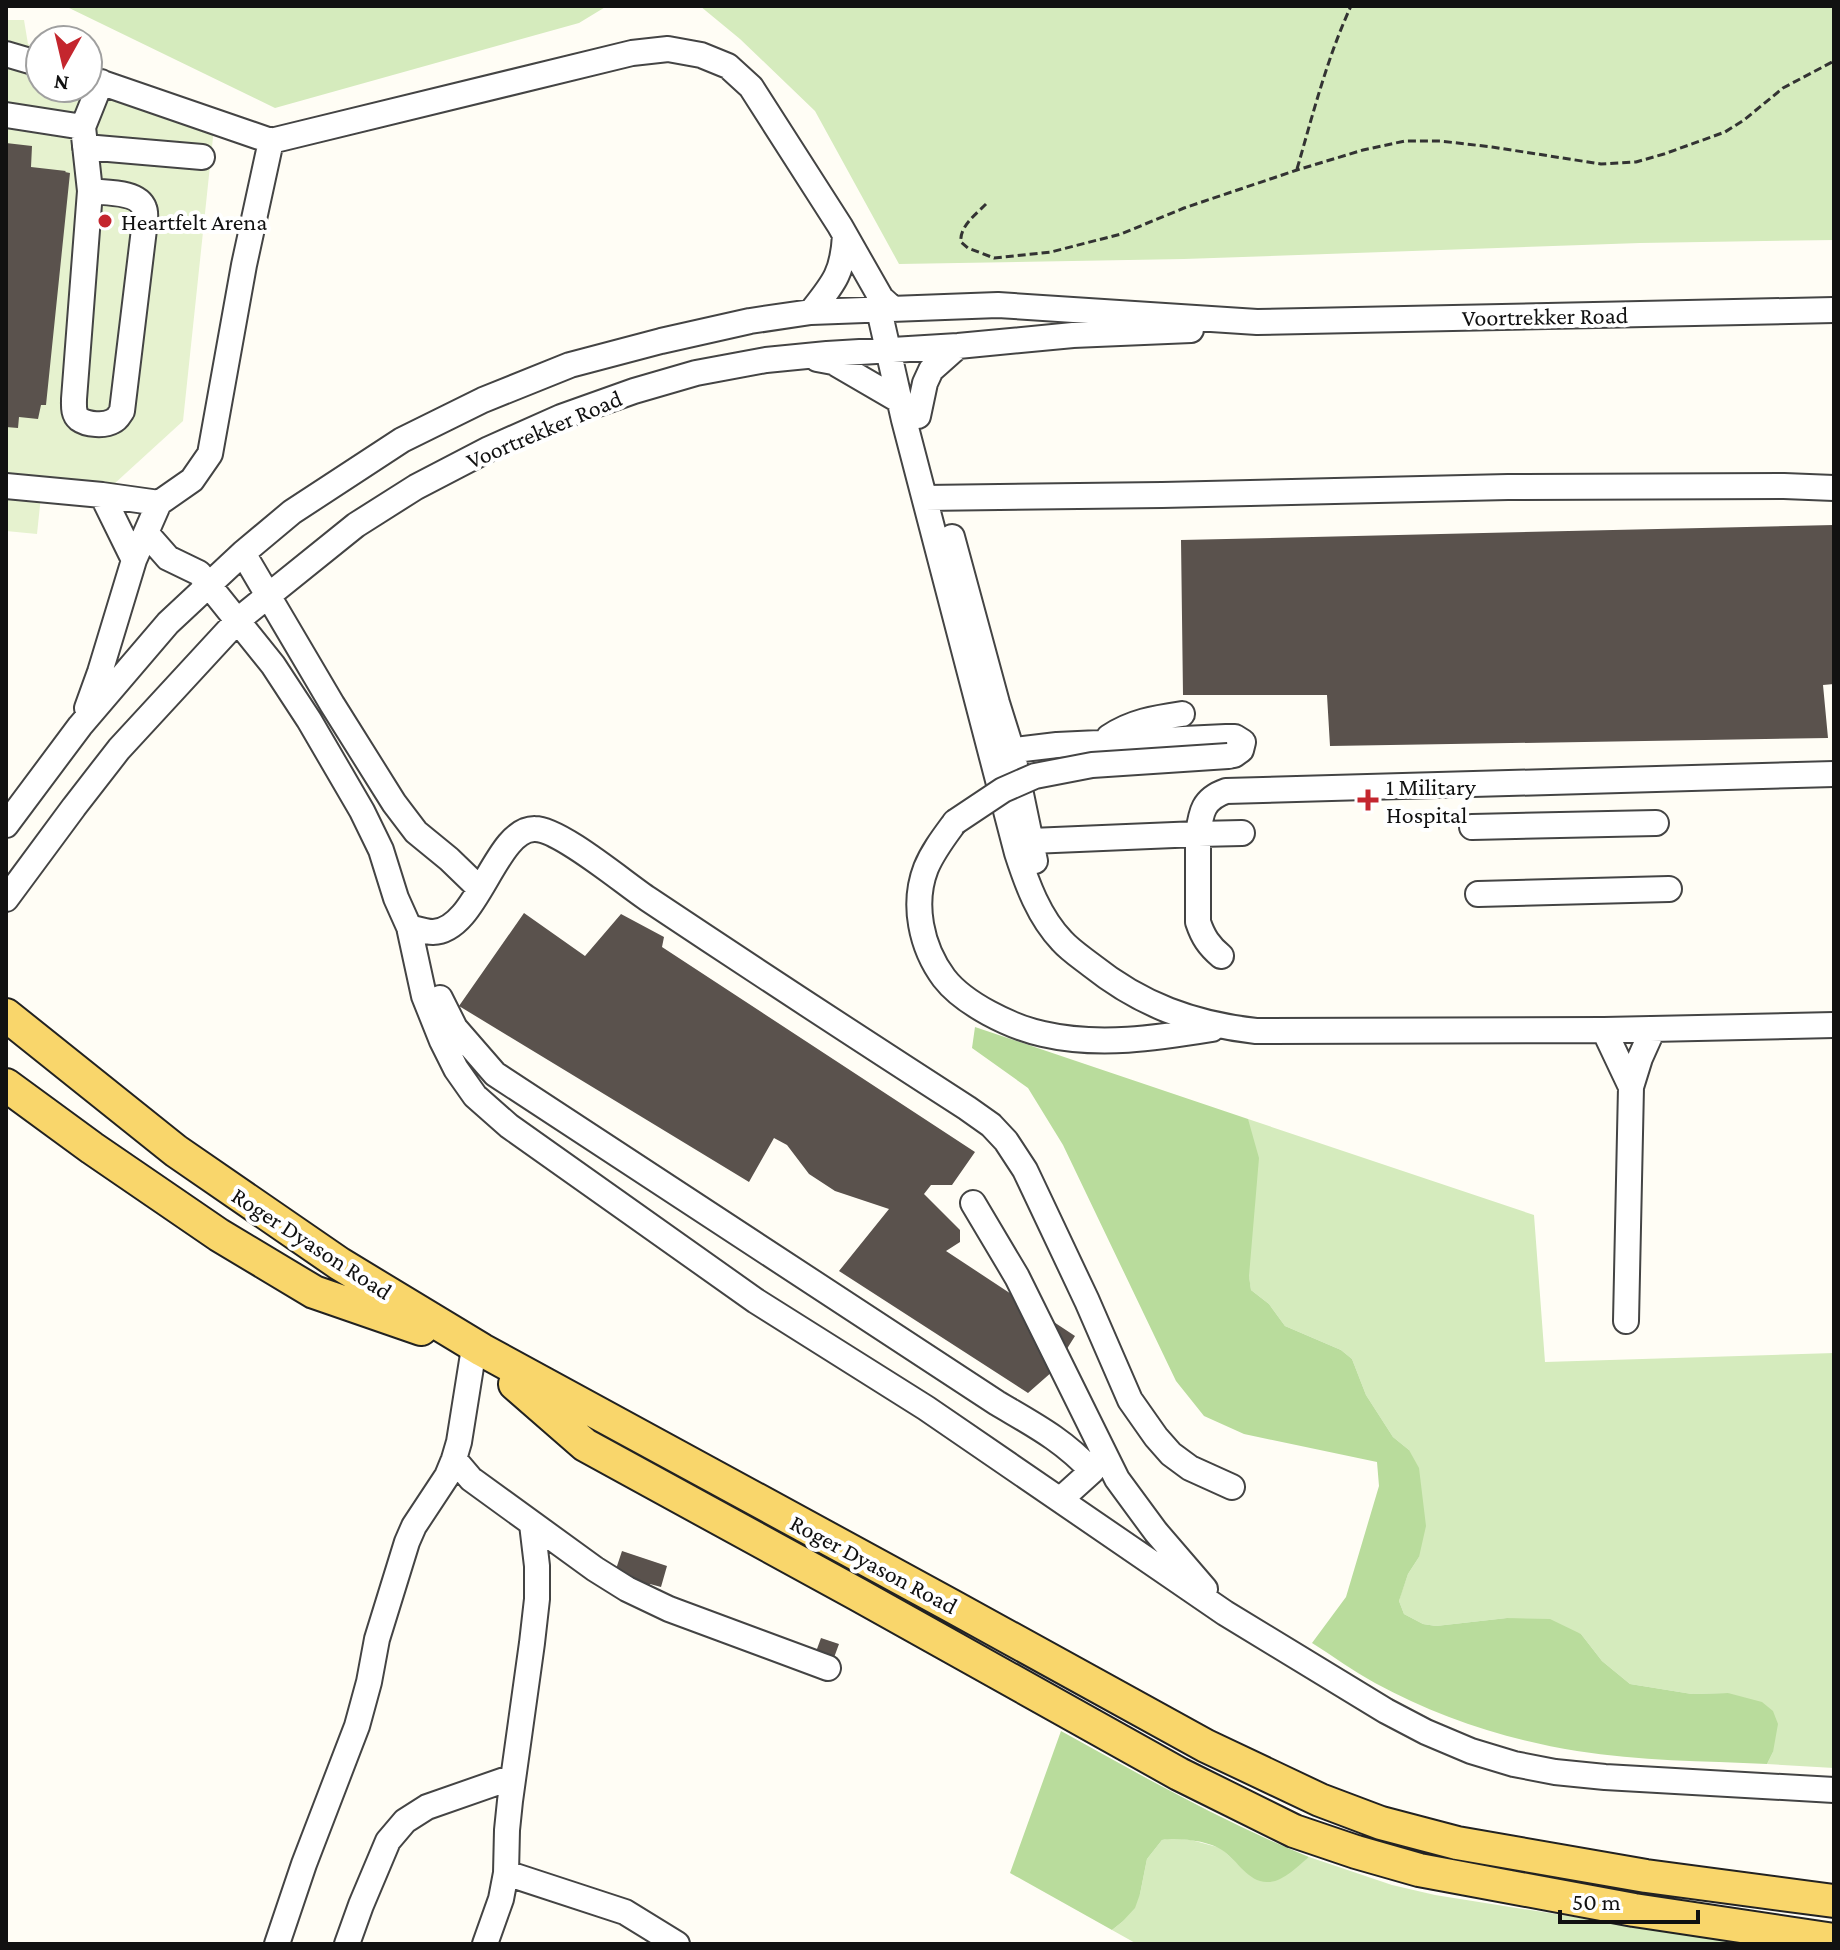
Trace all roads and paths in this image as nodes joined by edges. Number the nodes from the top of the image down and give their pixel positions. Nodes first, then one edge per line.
1 (1351, 6) edge
2 (1834, 61) edge
3 (104, 83) edge
4 (90, 104) edge
5 (6, 115) edge
6 (84, 137) junction
7 (271, 141) junction
8 (202, 157) dead end
9 (1297, 170) junction
10 (90, 191) junction
11 (986, 204) dead end
12 (845, 235) junction
13 (885, 306) junction
14 (1834, 310) edge
15 (811, 312) junction
16 (1257, 322) junction
17 (958, 346) junction
18 (896, 348) junction
19 (805, 356) junction
20 (909, 409) junction
21 (6, 486) edge
22 (1834, 488) edge
23 (102, 495) junction
24 (933, 497) junction
25 (159, 503) junction
26 (146, 533) junction
27 (243, 553) junction
28 (134, 560) junction
29 (207, 585) junction
30 (267, 595) junction
31 (238, 620) junction
32 (1182, 714) dead end
33 (80, 726) junction
34 (1102, 742) junction
35 (1002, 752) junction
36 (1834, 774) edge
37 (1656, 823) dead end
38 (6, 825) edge
39 (1472, 827) dead end
40 (1242, 833) dead end
41 (1198, 834) junction
42 (1023, 844) junction
43 (480, 889) junction
44 (1669, 889) dead end
45 (1478, 894) dead end
46 (6, 899) edge
47 (421, 930) junction
48 (1221, 956) dead end
49 (6, 1015) edge
50 (1834, 1025) edge
51 (1223, 1027) junction
52 (1653, 1029) junction
53 (1604, 1030) junction
54 (495, 1074) junction
55 (1631, 1087) junction
56 (8, 1088) edge
57 (475, 1096) junction
58 (973, 1203) dead end
59 (1626, 1321) dead end
60 (474, 1348) junction
61 (454, 1459) junction
62 (1092, 1471) junction
63 (1117, 1479) junction
64 (1232, 1487) dead end
65 (1061, 1499) junction
66 (532, 1524) junction
67 (1225, 1613) junction
68 (828, 1668) dead end
69 (513, 1777) junction
70 (1834, 1790) edge
71 (506, 1873) junction
72 (1834, 1901) edge
73 (1634, 1910) junction
74 (1834, 1918) edge
75 (1834, 1940) edge
76 (277, 1944) edge
77 (347, 1944) edge
78 (485, 1944) edge
79 (677, 1944) edge

1 - 9 path
2 - 9 path
3 - 7 street
4 - 6 street
5 - 6 street
6 - 8 street
6 - 10 street
7 - 12 street
7 - 25 street
9 - 11 path
10 - 10 street
12 - 13 street
12 - 15 street
13 - 15 street, Voortrekker Road
13 - 16 street, Voortrekker Road
13 - 18 street
14 - 16 street, Voortrekker Road
15 - 27 street, Voortrekker Road
16 - 17 street, Voortrekker Road
17 - 18 street, Voortrekker Road
17 - 20 street
18 - 19 street, Voortrekker Road
18 - 20 street
19 - 20 street
19 - 30 street, Voortrekker Road
20 - 24 street
21 - 23 street
22 - 24 street
23 - 25 street
23 - 28 street
24 - 35 street
25 - 26 street
26 - 28 street
26 - 29 street
27 - 29 street, Voortrekker Road
27 - 30 street
28 - 33 street
29 - 31 street
29 - 33 street, Voortrekker Road
30 - 31 street, Voortrekker Road
30 - 43 street
31 - 46 street, Voortrekker Road
31 - 47 street
32 - 34 street
33 - 38 street, Voortrekker Road
34 - 35 street
34 - 51 street, bridge
35 - 42 street
36 - 41 street
37 - 39 street
40 - 41 street
41 - 42 street
41 - 48 street
42 - 51 street
43 - 47 street
43 - 64 street
44 - 45 street
47 - 54 street
47 - 57 street
49 - 72 main road, Roger Dyason Road
50 - 52 street
51 - 53 street
52 - 53 street
52 - 55 street
53 - 55 street
54 - 57 street
54 - 62 street
55 - 59 street
56 - 60 main road, Roger Dyason Road
57 - 65 street
58 - 63 street
60 - 61 street
60 - 73 main road, Roger Dyason Road
61 - 66 street
61 - 76 street
62 - 63 street
62 - 65 street
63 - 67 street
65 - 67 street
66 - 68 street
66 - 69 street
67 - 70 street
69 - 71 street
69 - 77 street
71 - 78 street
71 - 79 street
73 - 74 main road
73 - 75 main road, Roger Dyason Road

